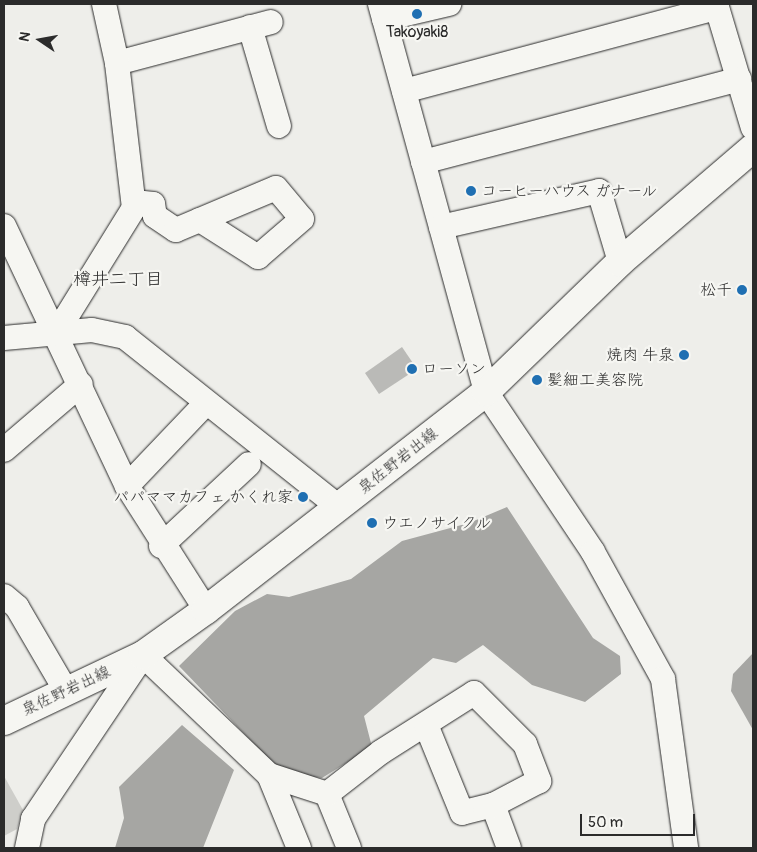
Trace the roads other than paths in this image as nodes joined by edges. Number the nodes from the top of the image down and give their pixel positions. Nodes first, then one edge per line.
1 (104, 4) edge
2 (449, 4) edge
3 (717, 6) edge
4 (382, 12) edge
5 (116, 63) junction
6 (739, 79) junction
7 (404, 91) junction
8 (279, 126) dead end
9 (753, 128) edge
10 (753, 148) edge
11 (423, 162) junction
12 (134, 202) junction
13 (200, 220) dead end
14 (4, 226) edge
15 (441, 227) junction
16 (620, 262) junction
17 (57, 332) junction
18 (4, 338) edge
19 (81, 384) junction
20 (486, 392) junction
21 (205, 404) junction
22 (4, 450) edge
23 (249, 464) dead end
24 (127, 486) junction
25 (338, 507) junction
26 (161, 546) junction
27 (4, 596) edge
28 (206, 610) junction
29 (143, 655) junction
30 (66, 691) junction
31 (4, 721) edge
32 (426, 725) junction
33 (269, 775) junction
34 (327, 794) junction
35 (493, 805) junction
36 (28, 848) edge
37 (299, 848) edge
38 (349, 848) edge
39 (509, 848) edge
40 (686, 848) edge

1 - 5 street
2 - 4 street
3 - 6 street
3 - 7 street
4 - 7 street
5 - 8 street
5 - 12 street
6 - 9 street
6 - 11 street
7 - 11 street
10 - 16 main road, 泉佐野岩出線
11 - 15 street
12 - 13 street
12 - 17 street
14 - 17 street
15 - 16 street
15 - 20 street
16 - 20 main road, 泉佐野岩出線
17 - 18 street
17 - 19 street
17 - 21 street
19 - 22 street
19 - 24 street
20 - 25 main road, 泉佐野岩出線
20 - 40 street
21 - 24 street
21 - 25 street
23 - 26 street
24 - 26 street
25 - 28 main road, 泉佐野岩出線
26 - 28 street
27 - 30 street
28 - 29 main road, 泉佐野岩出線
29 - 30 main road, 泉佐野岩出線
29 - 33 street
29 - 36 street
30 - 31 main road, 泉佐野岩出線
32 - 34 street
32 - 35 street
32 - 35 street
33 - 34 street
33 - 37 street
34 - 38 street
35 - 39 street

